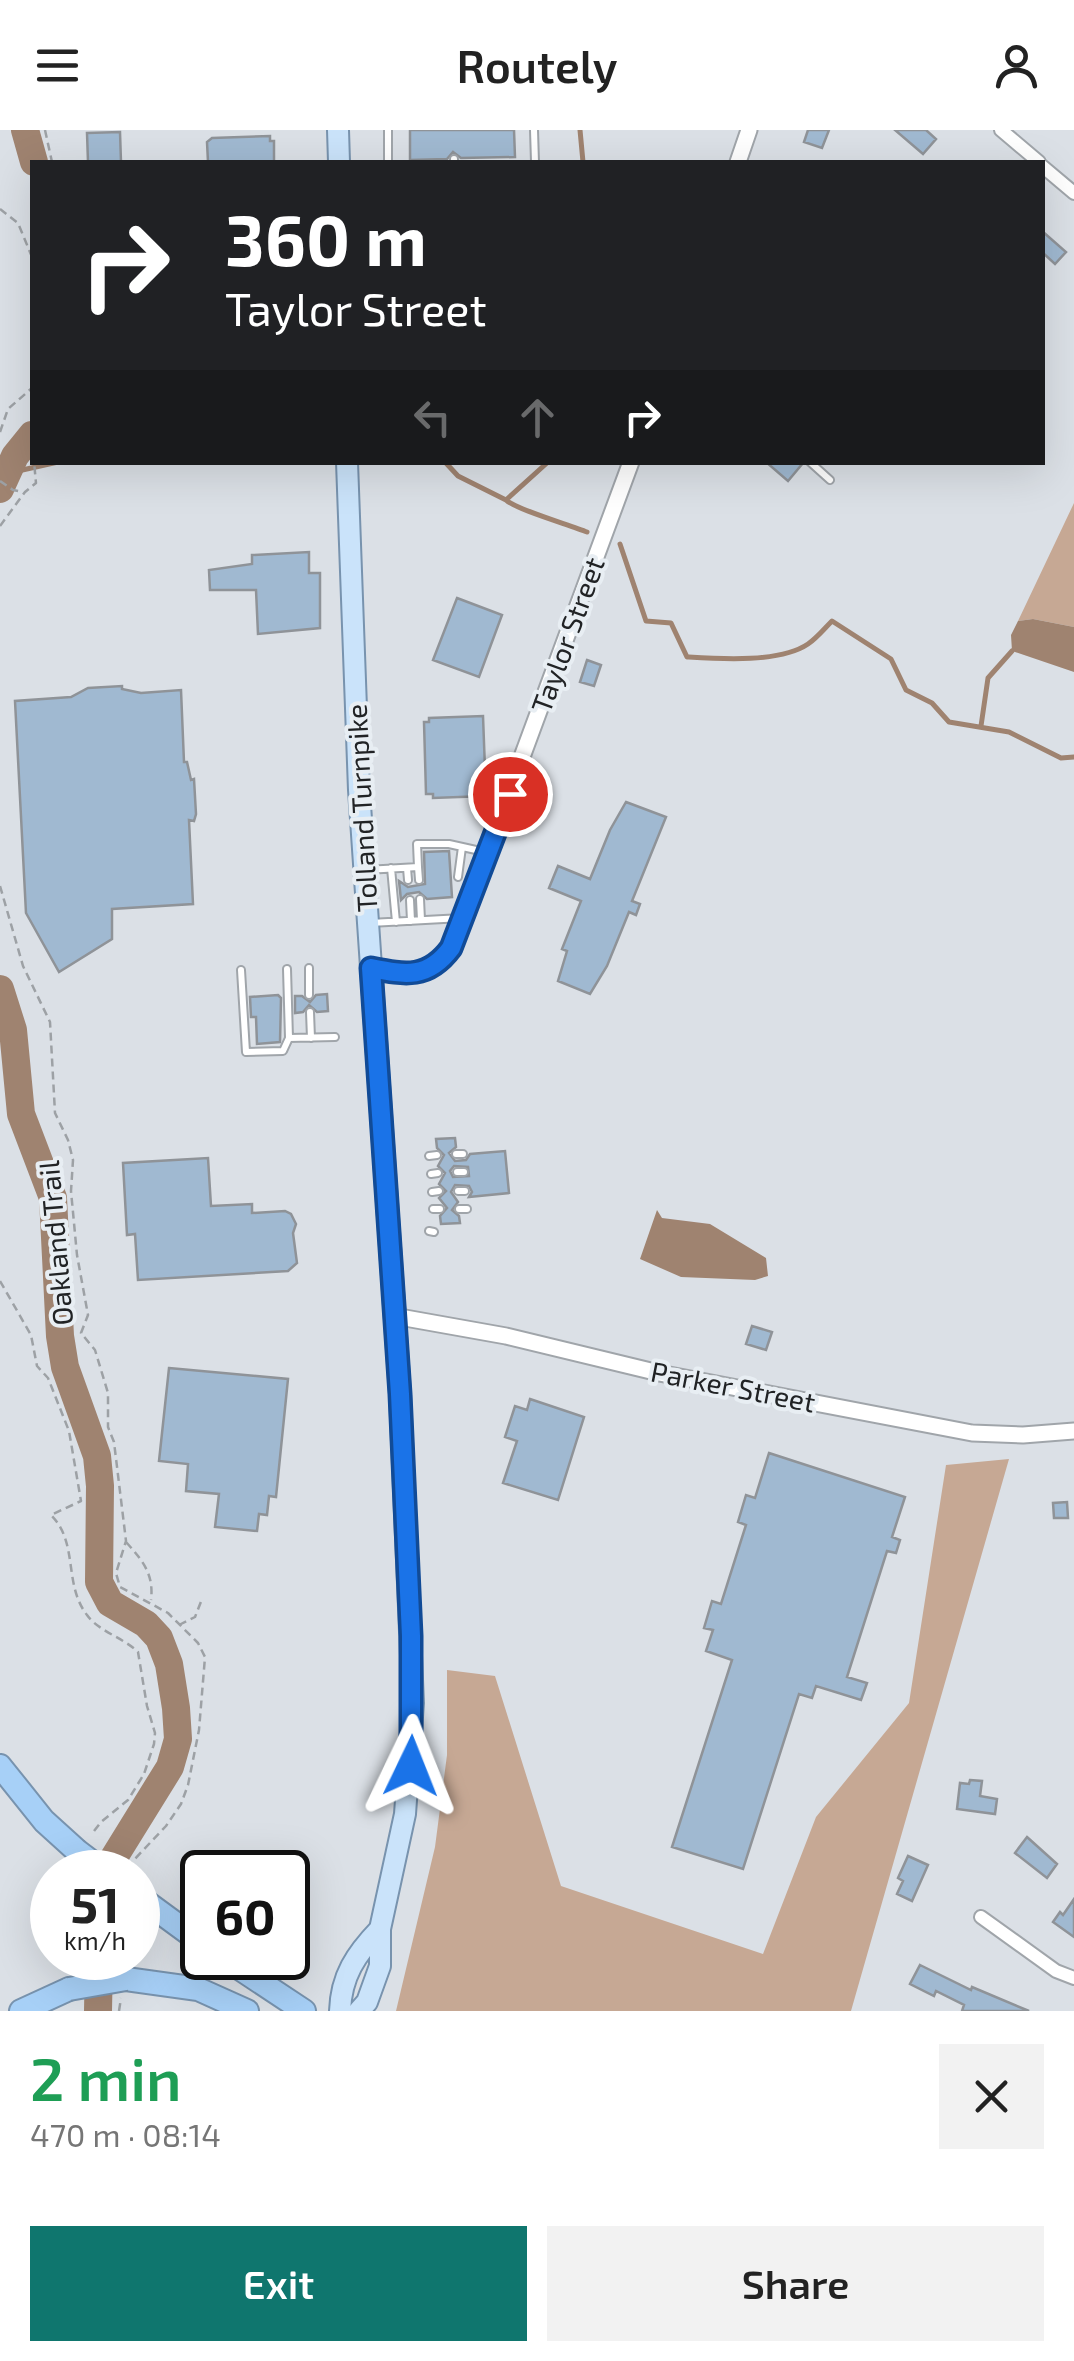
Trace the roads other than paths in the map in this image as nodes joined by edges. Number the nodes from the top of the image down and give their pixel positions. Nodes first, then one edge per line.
1 (338, 130) edge
2 (388, 130) edge
3 (534, 130) edge
4 (749, 130) edge
5 (1002, 130) edge
6 (339, 160) edge
7 (388, 160) edge
8 (535, 160) edge
9 (739, 160) edge
10 (1036, 160) edge
11 (1045, 168) edge
12 (1074, 193) edge
13 (347, 465) edge
14 (630, 465) edge
15 (813, 465) edge
16 (830, 480) dead end
17 (462, 847) junction
18 (488, 853) junction
19 (418, 867) junction
20 (391, 868) junction
21 (407, 868) junction
22 (365, 870) junction
23 (458, 877) dead end
24 (408, 880) dead end
25 (419, 880) dead end
26 (420, 899) dead end
27 (410, 900) dead end
28 (462, 918) junction
29 (422, 920) junction
30 (411, 921) junction
31 (396, 922) junction
32 (369, 923) junction
33 (286, 968) dead end
34 (309, 968) dead end
35 (371, 968) junction
36 (241, 970) dead end
37 (310, 996) dead end
38 (310, 1012) dead end
39 (335, 1037) dead end
40 (288, 1038) junction
41 (311, 1038) junction
42 (394, 1316) junction
43 (1074, 1431) edge
44 (0, 1766) edge
45 (82, 1850) edge
46 (981, 1916) dead end
47 (380, 1929) junction
48 (1074, 1978) edge
49 (257, 1980) edge
50 (21, 2011) edge
51 (247, 2011) edge
52 (304, 2011) edge
53 (340, 2011) edge
54 (359, 2011) edge

1 - 6 main road
2 - 7 lane
3 - 8 lane
4 - 9 street
5 - 10 street
11 - 12 street
13 - 22 main road, Tolland Turnpike
14 - 18 street, Taylor Street
15 - 16 lane
17 - 18 lane
17 - 19 lane
17 - 23 lane
18 - 28 street, Taylor Street
19 - 21 lane
19 - 25 lane
20 - 21 lane
20 - 22 lane
20 - 31 lane
21 - 24 lane
22 - 32 main road, Tolland Turnpike
26 - 29 lane
27 - 30 lane
28 - 29 lane
28 - 35 street, Taylor Street
29 - 30 lane
30 - 31 lane
31 - 32 lane
32 - 35 main road, Tolland Turnpike
33 - 40 lane
34 - 37 lane
35 - 42 main road, Tolland Turnpike
36 - 40 lane
38 - 41 lane
39 - 41 lane
40 - 41 lane
42 - 43 street, Parker Street
42 - 47 main road, Tolland Turnpike
44 - 45 highway, bridge
46 - 48 street
47 - 53 main road, Tolland Turnpike
47 - 54 main road, Tolland Turnpike
49 - 52 highway
50 - 51 highway, bridge

